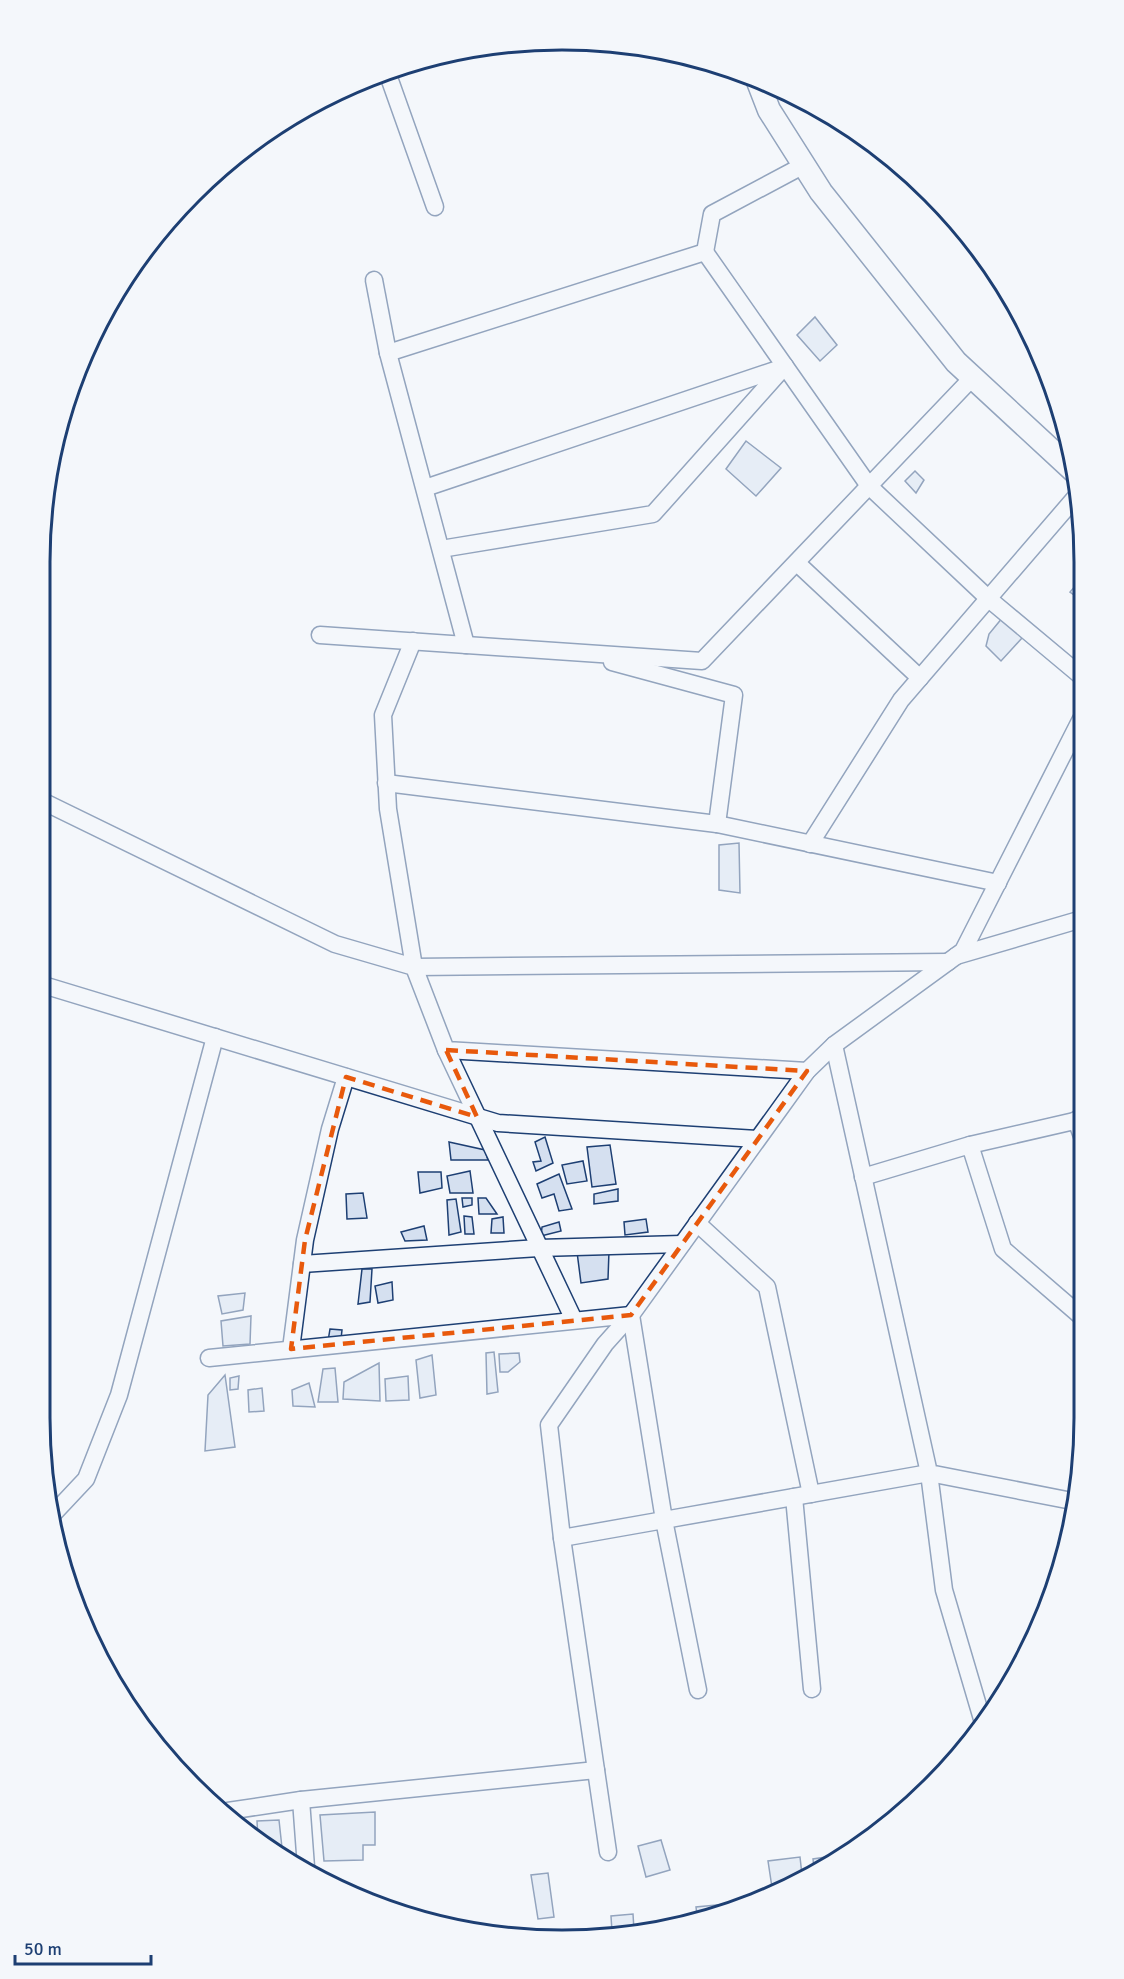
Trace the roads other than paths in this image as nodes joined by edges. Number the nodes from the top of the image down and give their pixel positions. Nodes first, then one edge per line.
1 (390, 80) edge
2 (761, 90) edge
3 (804, 165) junction
4 (435, 207) dead end
5 (705, 252) junction
6 (374, 280) dead end
7 (388, 353) junction
8 (785, 366) junction
9 (973, 377) junction
10 (1065, 462) edge
11 (869, 486) junction
12 (425, 488) junction
13 (1071, 503) edge
14 (441, 549) junction
15 (796, 563) junction
16 (988, 598) junction
17 (320, 635) dead end
18 (413, 641) junction
19 (466, 645) junction
20 (576, 652) junction
21 (1074, 670) edge
22 (920, 678) junction
23 (1074, 733) edge
24 (386, 783) junction
25 (50, 805) edge
26 (717, 824) junction
27 (810, 844) junction
28 (998, 883) junction
29 (1074, 921) edge
30 (952, 959) junction
31 (414, 967) junction
32 (50, 987) edge
33 (214, 1037) junction
34 (834, 1046) junction
35 (446, 1050) junction
36 (807, 1071) junction
37 (346, 1077) junction
38 (477, 1117) junction
39 (1074, 1121) edge
40 (757, 1139) junction
41 (970, 1145) junction
42 (863, 1177) junction
43 (697, 1223) junction
44 (682, 1244) junction
45 (539, 1248) junction
46 (302, 1264) junction
47 (1074, 1310) edge
48 (631, 1315) junction
49 (574, 1320) junction
50 (291, 1349) junction
51 (208, 1358) dead end
52 (929, 1473) junction
53 (802, 1495) junction
54 (1068, 1500) edge
55 (58, 1509) edge
56 (664, 1520) junction
57 (562, 1538) junction
58 (812, 1689) dead end
59 (698, 1690) dead end
60 (980, 1713) edge
61 (596, 1770) junction
62 (301, 1800) junction
63 (234, 1810) edge
64 (608, 1852) dead end
65 (306, 1861) edge

1 - 4 street
2 - 3 main road
3 - 5 street
3 - 9 main road
5 - 7 street
5 - 8 street
6 - 7 street
7 - 12 street
8 - 11 street
8 - 12 street
8 - 14 street
9 - 10 main road
9 - 11 street
11 - 15 street
11 - 16 street
12 - 14 street
13 - 16 street
14 - 19 street
15 - 20 street
15 - 22 street
16 - 21 street
16 - 22 street
17 - 18 street
18 - 19 street
18 - 24 street
19 - 20 street
20 - 26 street
22 - 27 street
23 - 28 street
24 - 26 street
24 - 31 street
25 - 31 street
26 - 27 street
27 - 28 street
28 - 30 street
29 - 30 street
30 - 31 street
30 - 34 street
31 - 35 street
32 - 33 street
33 - 37 street
33 - 55 street
34 - 36 street
34 - 42 street
35 - 36 street
35 - 38 street
36 - 40 street
37 - 38 street
37 - 46 street
38 - 40 street
38 - 45 street
39 - 41 street
40 - 43 street
41 - 42 street
41 - 47 street
42 - 52 street
43 - 44 street
43 - 53 street
44 - 45 street
44 - 48 street
45 - 46 street
45 - 49 street
46 - 50 street
48 - 49 street
48 - 56 street
48 - 57 street
49 - 50 street
50 - 51 street
52 - 53 street
52 - 54 street
52 - 60 street
53 - 56 street
53 - 58 street
56 - 57 street
56 - 59 street
57 - 61 street
61 - 62 street
61 - 64 street
62 - 63 street
62 - 65 street

